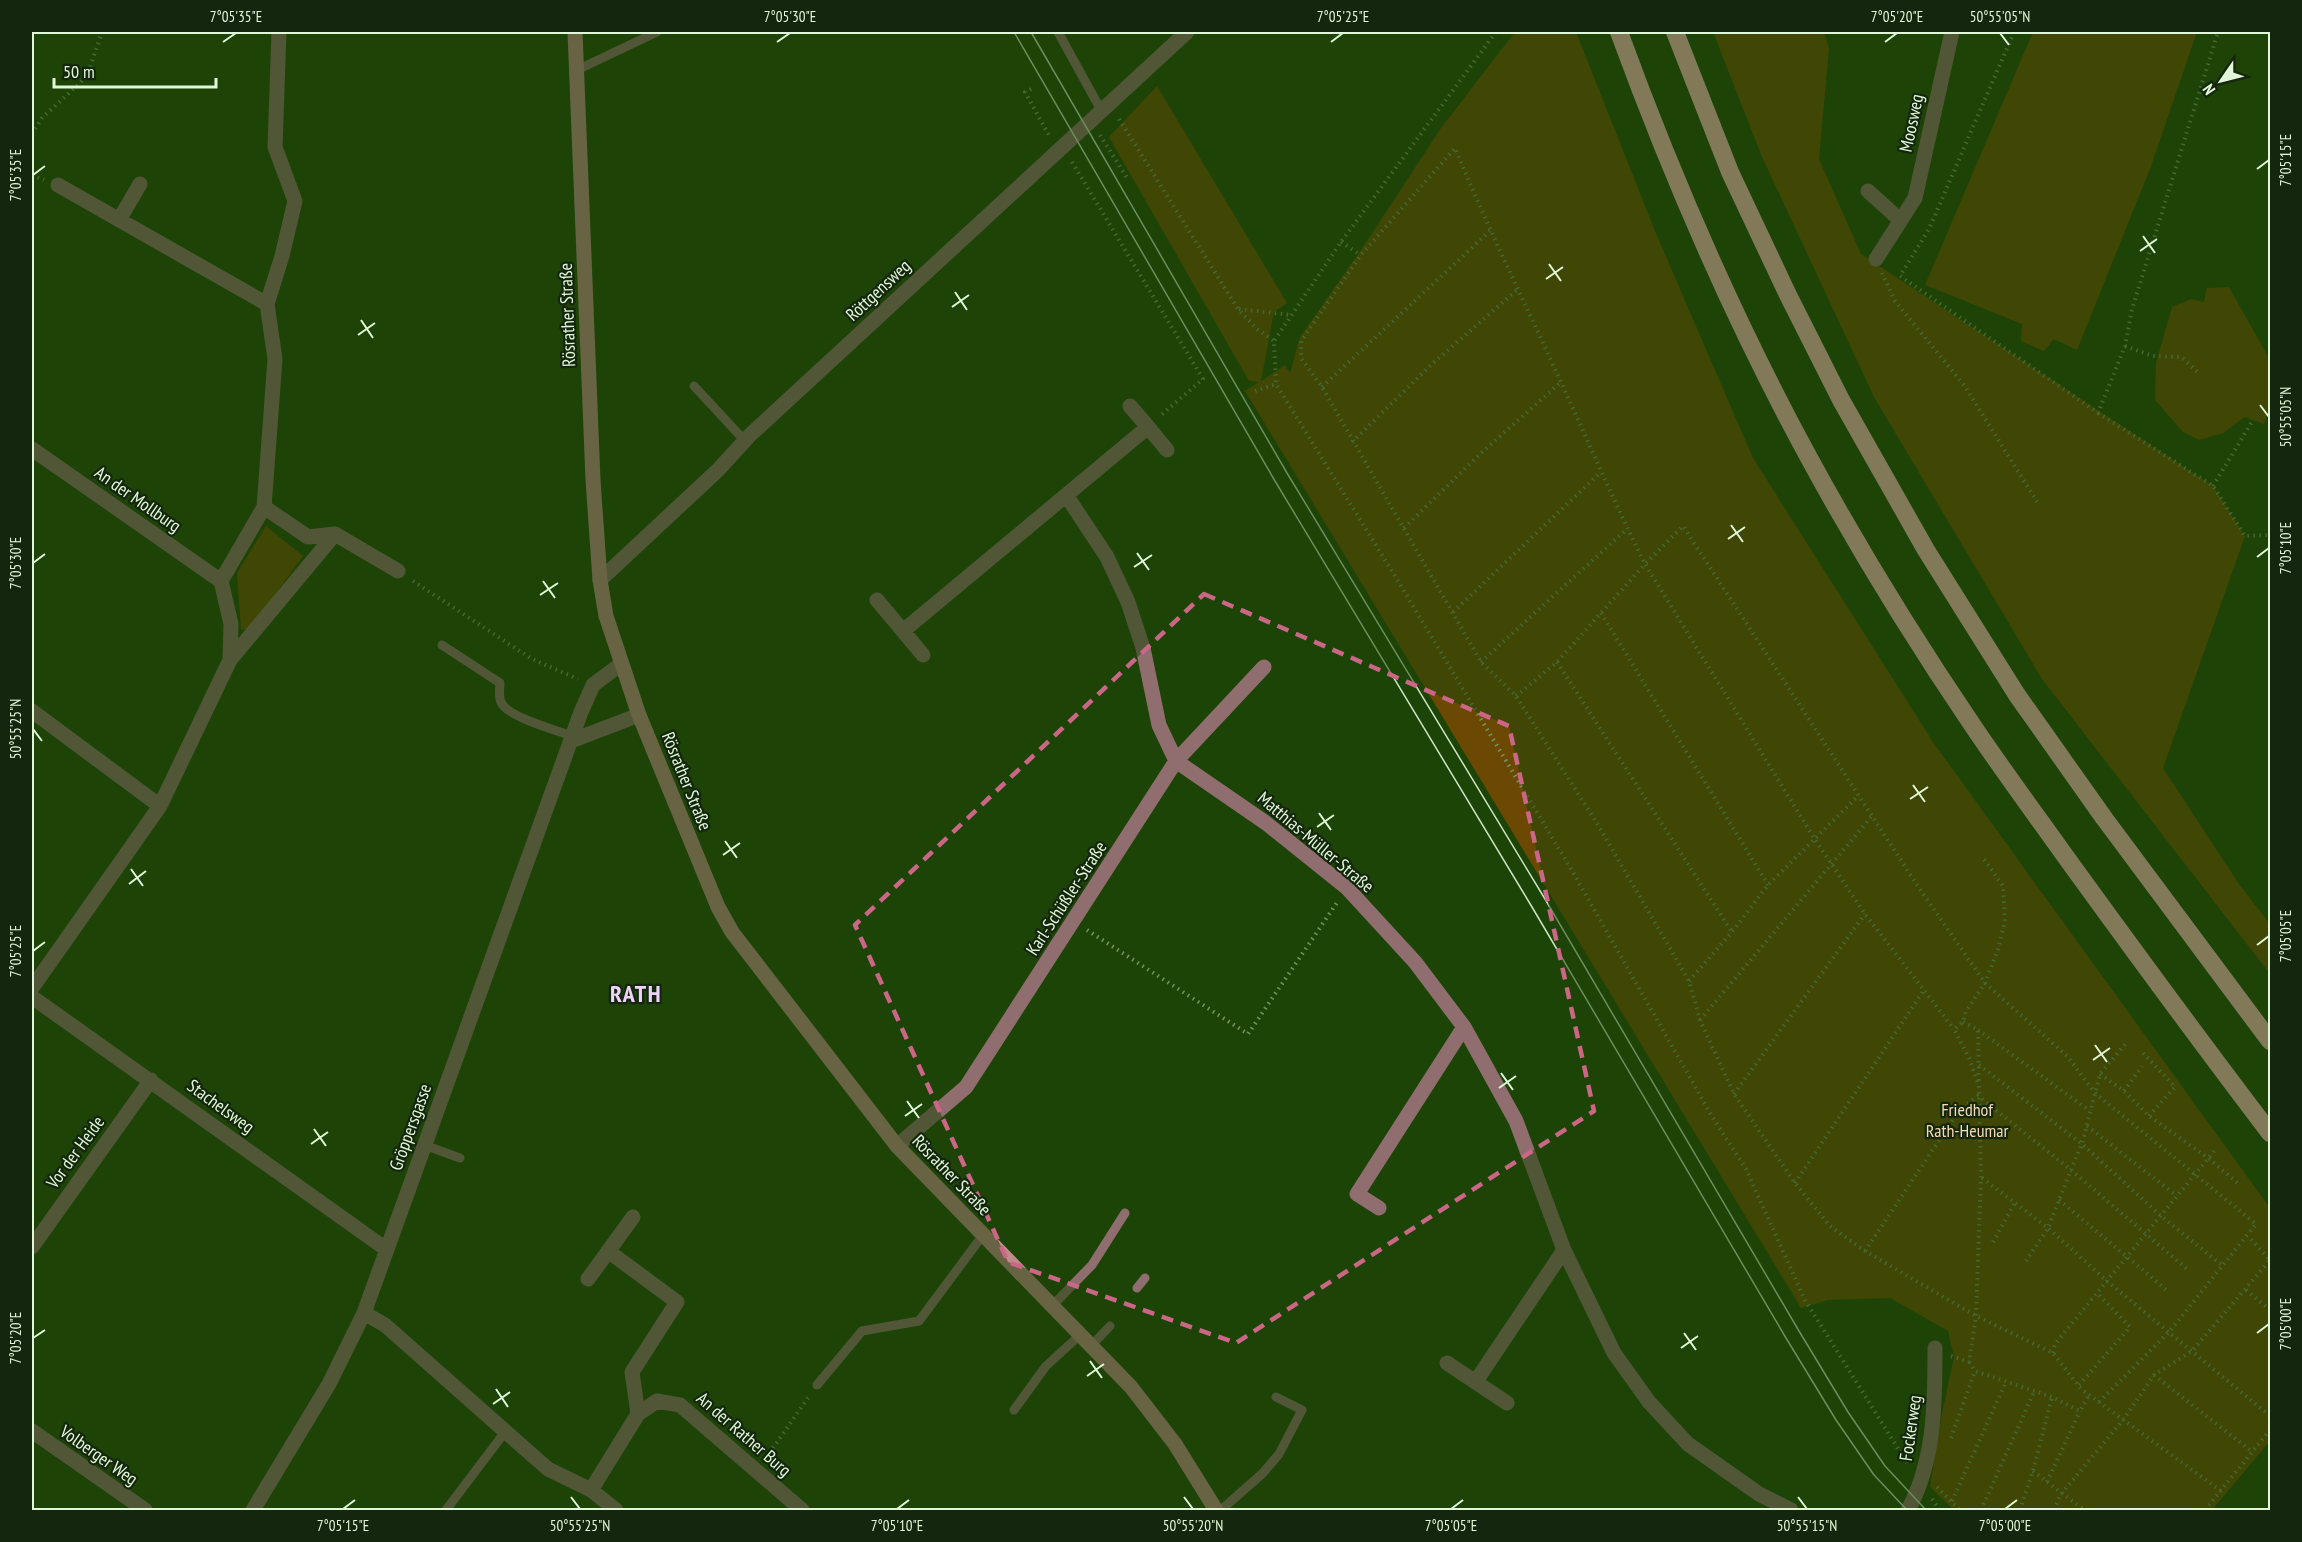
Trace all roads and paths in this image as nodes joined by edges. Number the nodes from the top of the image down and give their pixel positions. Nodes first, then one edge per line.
1 (102, 32) edge
2 (279, 32) edge
3 (575, 32) edge
4 (657, 32) edge
5 (1058, 32) edge
6 (1186, 32) edge
7 (1496, 32) edge
8 (1619, 32) edge
9 (1675, 32) edge
10 (1952, 32) edge
11 (2014, 32) edge
12 (2218, 32) edge
13 (577, 70) junction
14 (1031, 89) dead end
15 (1100, 111) junction
16 (32, 134) edge
17 (1060, 148) junction
18 (1127, 178) dead end
19 (140, 184) dead end
20 (58, 186) dead end
21 (1868, 191) dead end
22 (1899, 219) junction
23 (119, 220) junction
24 (1490, 231) junction
25 (1341, 242) junction
26 (1361, 255) junction
27 (1876, 259) joint
28 (1518, 289) junction
29 (267, 304) junction
30 (1238, 309) junction
31 (1291, 315) junction
32 (1274, 341) junction
33 (2125, 346) junction
34 (2200, 374) dead end
35 (1561, 382) junction
36 (1276, 384) junction
37 (694, 386) dead end
38 (1322, 387) junction
39 (1255, 391) dead end
40 (1130, 406) dead end
41 (2098, 413) junction
42 (2253, 420) dead end
43 (1148, 427) junction
44 (745, 441) junction
45 (1352, 442) junction
46 (32, 449) edge
47 (1167, 450) dead end
48 (1600, 473) junction
49 (2213, 486) junction
50 (1066, 495) junction
51 (2039, 505) dead end
52 (264, 507) junction
53 (1404, 528) junction
54 (1627, 529) junction
55 (335, 534) junction
56 (2271, 535) edge
57 (1645, 564) junction
58 (398, 571) joint
59 (600, 580) junction
60 (221, 581) junction
61 (877, 600) dead end
62 (1453, 612) junction
63 (1601, 613) junction
64 (903, 631) junction
65 (442, 645) dead end
66 (923, 655) dead end
67 (231, 660) junction
68 (1481, 662) junction
69 (1557, 662) junction
70 (621, 664) junction
71 (1264, 667) dead end
72 (593, 685) junction
73 (1516, 696) junction
74 (32, 711) edge
75 (639, 715) junction
76 (572, 739) junction
77 (1176, 761) junction
78 (1859, 795) junction
79 (160, 806) junction
80 (1872, 816) junction
81 (1814, 838) junction
82 (1984, 859) dead end
83 (1831, 864) junction
84 (1768, 885) junction
85 (1347, 888) junction
86 (1865, 914) junction
87 (1074, 921) junction
88 (1732, 932) junction
89 (1689, 981) junction
90 (1985, 983) junction
91 (32, 988) edge
92 (1924, 990) junction
93 (32, 997) edge
94 (1700, 1020) junction
95 (1963, 1022) junction
96 (1464, 1027) junction
97 (1954, 1029) junction
98 (1978, 1030) junction
99 (2271, 1041) edge
100 (2127, 1042) dead end
101 (2143, 1053) dead end
102 (1979, 1065) junction
103 (2142, 1066) dead end
104 (2100, 1074) junction
105 (151, 1080) junction
106 (1979, 1086) junction
107 (2124, 1090) junction
108 (1734, 1094) junction
109 (2096, 1094) junction
110 (1978, 1096) junction
111 (2090, 1111) junction
112 (2149, 1116) junction
113 (2087, 1126) junction
114 (2271, 1133) edge
115 (424, 1144) junction
116 (2082, 1144) junction
117 (897, 1146) junction
118 (2216, 1150) dead end
119 (460, 1158) dead end
120 (2208, 1158) junction
121 (2072, 1170) junction
122 (2194, 1175) junction
123 (1982, 1178) junction
124 (1795, 1183) junction
125 (2240, 1185) dead end
126 (2176, 1196) junction
127 (2060, 1200) junction
128 (2014, 1204) junction
129 (1379, 1208) dead end
130 (1125, 1213) dead end
131 (2161, 1216) junction
132 (633, 1217) dead end
133 (2048, 1228) junction
134 (983, 1235) junction
135 (2147, 1236) junction
136 (2248, 1236) junction
137 (1994, 1242) dead end
138 (32, 1246) edge
139 (386, 1249) junction
140 (1564, 1250) junction
141 (608, 1251) junction
142 (1865, 1251) junction
143 (2127, 1256) junction
144 (2026, 1262) dead end
145 (2223, 1266) junction
146 (2188, 1270) dead end
147 (1145, 1278) dead end
148 (588, 1279) dead end
149 (2107, 1281) junction
150 (1137, 1288) dead end
151 (2246, 1290) junction
152 (2169, 1292) dead end
153 (2098, 1294) junction
154 (1052, 1306) junction
155 (2271, 1310) edge
156 (364, 1313) junction
157 (1976, 1316) junction
158 (1110, 1326) dead end
159 (2169, 1332) junction
160 (1080, 1335) junction
161 (1091, 1347) junction
162 (1935, 1348) joint
163 (2192, 1351) junction
164 (2053, 1353) junction
165 (1969, 1362) junction
166 (1447, 1363) dead end
167 (1975, 1371) junction
168 (2154, 1375) junction
169 (1476, 1381) junction
170 (2007, 1382) junction
171 (817, 1385) joint
172 (2079, 1385) junction
173 (2034, 1392) junction
174 (2089, 1395) junction
175 (1276, 1397) dead end
176 (2052, 1397) junction
177 (2099, 1402) junction
178 (1507, 1403) dead end
179 (1014, 1410) dead end
180 (2080, 1411) junction
181 (638, 1414) junction
182 (2271, 1416) edge
183 (2123, 1420) junction
184 (2271, 1430) edge
185 (32, 1431) edge
186 (506, 1432) junction
187 (1950, 1439) dead end
188 (2252, 1451) junction
189 (757, 1471) junction
190 (2033, 1471) junction
191 (2047, 1482) junction
192 (1928, 1484) junction
193 (591, 1490) junction
194 (2221, 1491) junction
195 (2061, 1494) junction
196 (1952, 1501) junction
197 (145, 1510) edge
198 (253, 1510) edge
199 (446, 1510) edge
200 (616, 1510) edge
201 (802, 1510) edge
202 (1216, 1510) edge
203 (1221, 1510) edge
204 (1791, 1510) edge
205 (1908, 1510) edge
206 (1940, 1510) edge
207 (1960, 1510) edge
208 (1981, 1510) edge
209 (2020, 1510) edge
210 (2054, 1510) edge
211 (2084, 1510) edge
212 (2205, 1510) edge

1 - 16 path
2 - 29 street
3 - 13 main road, Rösrather Straße
4 - 13 lane
5 - 15 lane
6 - 15 street, Röttgensweg
7 - 25 path
8 - 114 highway
9 - 99 highway
10 - 22 street, Moosweg
11 - 41 path
12 - 33 path
13 - 59 main road, Rösrather Straße
14 - 17 path
15 - 17 street, Röttgensweg
15 - 18 path
15 - 30 path
17 - 43 path
17 - 44 street, Röttgensweg
19 - 23 street
20 - 23 street
21 - 22 street
22 - 27 street, Moosweg
23 - 29 street
24 - 26 path
24 - 28 path
24 - 38 path
25 - 26 path
25 - 31 path
26 - 38 path
27 - 51 path
28 - 35 path
28 - 45 path
29 - 52 street
30 - 31 path
30 - 32 path
31 - 32 path
32 - 36 path
33 - 34 path
33 - 41 path
35 - 48 path
35 - 53 path
36 - 39 path
36 - 192 path
37 - 44 lane
38 - 45 path
40 - 43 street
41 - 49 path
42 - 49 path
43 - 47 street
43 - 50 street
44 - 59 street, Röttgensweg
45 - 53 path
46 - 60 street, An der Mollburg
48 - 54 path
48 - 62 path
49 - 56 path
50 - 64 street
50 - 77 street
52 - 55 street
52 - 60 street
53 - 62 path
54 - 57 path
54 - 68 path
55 - 58 street
55 - 67 street
57 - 63 path
57 - 78 path
57 - 81 path
58 - 72 path
59 - 70 main road, Rösrather Straße
60 - 67 street
61 - 64 street
62 - 68 path
63 - 69 path
63 - 84 path
64 - 66 street
65 - 76 lane
67 - 79 street
68 - 73 path
69 - 73 path
69 - 88 path
70 - 72 street
70 - 75 main road, Rösrather Straße
71 - 77 street, Karl-Schüßler-Straße
72 - 76 street, Gröppersgasse
73 - 89 path
74 - 79 street
75 - 76 street
75 - 117 main road, Rösrather Straße
76 - 115 street, Gröppersgasse
77 - 85 street, Matthias-Müller-Straße
77 - 87 street, Karl-Schüßler-Straße
78 - 80 path
78 - 81 path
79 - 91 street
80 - 83 path
80 - 90 path
81 - 83 path
81 - 84 path
82 - 90 path
83 - 86 path
83 - 94 path
84 - 88 path
85 - 87 path
85 - 96 street, Matthias-Müller-Straße
86 - 92 path
86 - 108 path
87 - 117 street, Karl-Schüßler-Straße
88 - 89 path
89 - 94 path
90 - 95 path
90 - 109 path
92 - 97 path
92 - 124 path
93 - 105 street, Stachelsweg
94 - 108 path
95 - 97 path
95 - 98 path
96 - 129 street
96 - 140 street, Matthias-Müller-Straße
97 - 106 path
98 - 102 path
98 - 111 path
100 - 104 path
101 - 112 path
102 - 106 path
102 - 116 path
103 - 107 path
104 - 107 path
104 - 109 path
105 - 138 street, Vor der Heide
105 - 139 street, Stachelsweg
106 - 110 path
107 - 112 path
108 - 124 path
109 - 111 path
109 - 122 path
110 - 121 path
110 - 123 path
110 - 142 path
111 - 113 path
112 - 120 path
113 - 116 path
113 - 126 path
115 - 119 lane
115 - 139 street, Gröppersgasse
116 - 121 path
116 - 131 path
117 - 134 main road, Rösrather Straße
118 - 120 path
120 - 122 path
120 - 125 path
121 - 127 path
121 - 135 path
122 - 126 path
122 - 136 path
123 - 128 path
123 - 157 path
124 - 142 path
126 - 131 path
127 - 133 path
127 - 143 path
128 - 133 path
128 - 137 path
130 - 154 lane
131 - 135 path
131 - 145 path
132 - 141 street
133 - 144 path
133 - 149 path
134 - 154 main road, Rösrather Straße
134 - 171 lane
135 - 143 path
135 - 146 path
136 - 145 path
136 - 151 path
139 - 156 street, Gröppersgasse
140 - 169 street
140 - 204 street, Matthias-Müller-Straße
141 - 148 street
141 - 181 street
142 - 157 path
143 - 149 path
143 - 152 path
145 - 159 path
147 - 150 lane
149 - 153 path
149 - 159 path
151 - 155 path
151 - 163 path
153 - 164 path
153 - 172 path
154 - 160 main road, Rösrather Straße
156 - 186 street
156 - 198 street, Gröppersgasse
157 - 164 path
157 - 165 path
158 - 161 lane
159 - 163 path
159 - 177 path
160 - 161 main road, Rösrather Straße
160 - 179 lane
161 - 202 main road, Rösrather Straße
162 - 165 path
162 - 192 street, Fockerweg
163 - 168 path
163 - 182 path
164 - 172 path
165 - 167 path
166 - 169 street
167 - 170 path
167 - 187 path
168 - 183 path
168 - 188 path
169 - 178 street
170 - 173 path
170 - 196 path
171 - 189 path
172 - 174 path
173 - 176 path
173 - 208 path
174 - 177 path
174 - 180 path
175 - 203 lane
176 - 180 path
176 - 190 path
177 - 183 path
180 - 191 path
181 - 189 street, An der Rather Burg
181 - 193 street
183 - 194 path
183 - 195 path
184 - 188 path
185 - 197 street, Volberger Weg
186 - 193 street
186 - 199 lane
188 - 194 path
189 - 201 street, An der Rather Burg
190 - 191 path
190 - 209 path
191 - 195 path
192 - 196 path
192 - 205 street, Fockerweg
192 - 206 path
193 - 200 street
194 - 212 path
195 - 210 path
195 - 211 path
196 - 207 path

